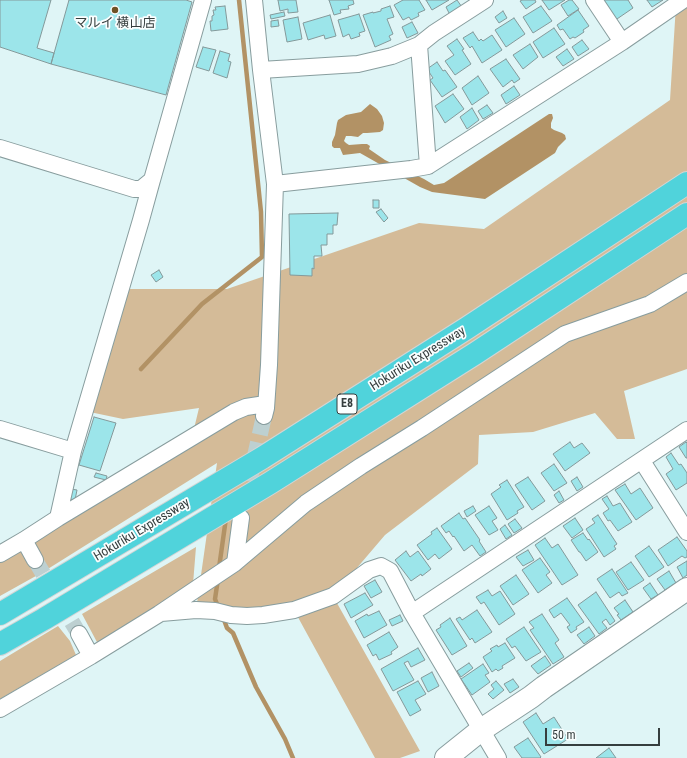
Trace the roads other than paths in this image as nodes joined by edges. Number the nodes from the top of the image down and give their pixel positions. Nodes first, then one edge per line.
1 (204, 0) edge
2 (254, 0) edge
3 (486, 0) edge
4 (594, 0) edge
5 (683, 0) edge
6 (622, 42) junction
7 (419, 45) junction
8 (261, 70) junction
9 (0, 148) edge
10 (428, 166) junction
11 (152, 180) junction
12 (687, 183) edge
13 (275, 184) junction
14 (687, 214) edge
15 (687, 282) edge
16 (0, 429) edge
17 (687, 430) edge
18 (73, 451) junction
19 (642, 461) junction
20 (58, 518) junction
21 (241, 518) tunnel mouth
22 (687, 532) edge
23 (24, 540) junction
24 (0, 554) edge
25 (35, 560) tunnel mouth
26 (232, 566) junction
27 (687, 589) edge
28 (412, 613) junction
29 (0, 614) edge
30 (159, 614) junction
31 (79, 634) tunnel mouth
32 (0, 644) edge
33 (91, 656) junction
34 (0, 709) edge
35 (481, 730) junction
36 (446, 758) edge
37 (498, 758) edge

1 - 11 street
2 - 8 street
3 - 7 street
4 - 6 street
5 - 6 street
6 - 10 street
7 - 8 street
7 - 10 street
8 - 13 street
9 - 11 street
10 - 13 street
11 - 18 street
12 - 29 highway, Hokuriku Expressway / E8
13 - 20 street
14 - 32 highway, Hokuriku Expressway / E8
15 - 26 street
16 - 18 street
17 - 19 street
18 - 20 street
19 - 22 street
19 - 28 street
20 - 23 street
21 - 26 street
23 - 24 street
23 - 25 street
26 - 30 street
27 - 35 street
28 - 30 street
28 - 35 street
30 - 33 street
31 - 33 street
33 - 34 street
35 - 36 street
35 - 37 street

